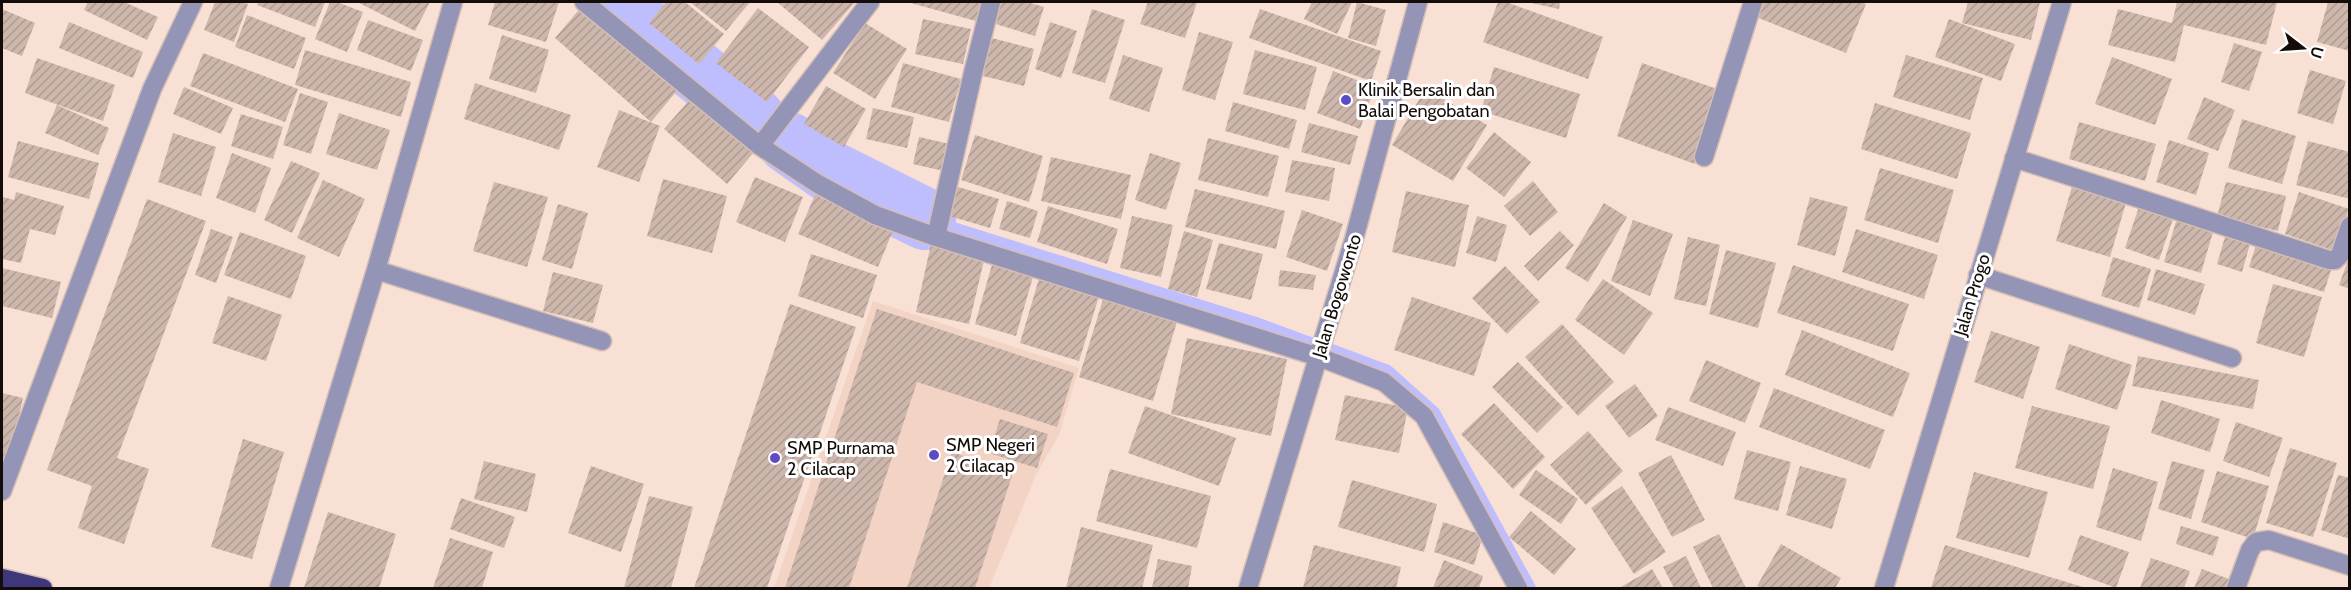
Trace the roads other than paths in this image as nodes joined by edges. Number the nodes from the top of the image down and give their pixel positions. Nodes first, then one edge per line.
1 (193, 2) edge
2 (453, 2) edge
3 (584, 2) edge
4 (870, 2) edge
5 (992, 2) edge
6 (1418, 2) edge
7 (1753, 2) edge
8 (2062, 2) edge
9 (760, 146) junction
10 (1704, 157) dead end
11 (2014, 158) junction
12 (2349, 226) edge
13 (936, 237) junction
14 (376, 270) junction
15 (1978, 275) junction
16 (602, 341) dead end
17 (1319, 357) junction
18 (2232, 358) dead end
19 (2, 491) edge
20 (2349, 566) edge
21 (2, 578) edge
22 (43, 588) edge
23 (279, 588) edge
24 (1248, 588) edge
25 (1518, 588) edge
26 (1884, 588) edge
27 (2236, 588) edge

1 - 19 street
2 - 14 street
3 - 9 street
4 - 9 street
5 - 13 street
6 - 17 street, Jalan Bogowonto
7 - 10 street
8 - 11 street, Jalan Progo
9 - 13 street
11 - 12 street
11 - 15 street, Jalan Progo
13 - 17 street
14 - 16 street
14 - 23 street
15 - 18 street
15 - 26 street, Jalan Progo
17 - 24 street, Jalan Bogowonto
17 - 25 street
20 - 27 street
21 - 22 highway

